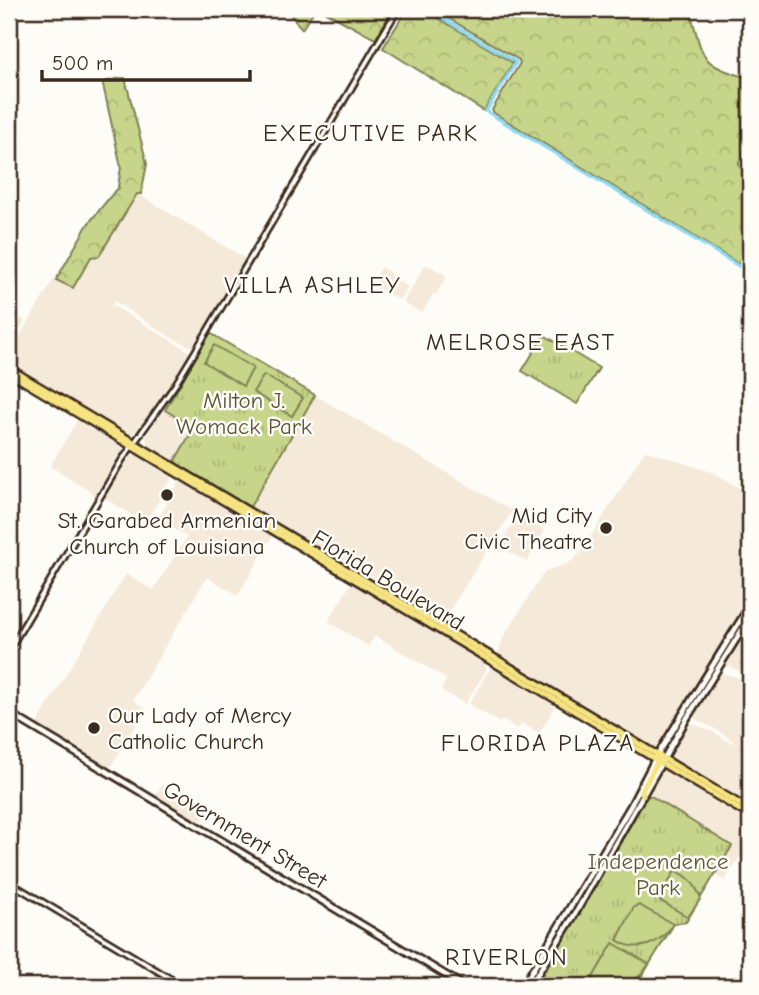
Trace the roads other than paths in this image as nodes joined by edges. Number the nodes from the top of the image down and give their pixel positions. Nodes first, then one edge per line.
1 (398, 9) edge
2 (9, 368) edge
3 (9, 373) edge
4 (79, 413) junction
5 (132, 445) junction
6 (242, 510) junction
7 (750, 605) edge
8 (750, 617) edge
9 (451, 638) junction
10 (466, 641) junction
11 (726, 643) junction
12 (9, 650) edge
13 (721, 664) junction
14 (713, 665) junction
15 (709, 684) junction
16 (9, 713) edge
17 (593, 719) junction
18 (659, 759) junction
19 (643, 796) joint
20 (726, 799) junction
21 (630, 807) junction
22 (750, 810) edge
23 (750, 816) edge
24 (621, 836) junction
25 (9, 881) edge
26 (183, 986) edge
27 (464, 986) edge
28 (523, 986) edge
29 (530, 986) edge

1 - 5 street
2 - 4 main road, Florida Boulevard
3 - 4 main road, Florida Boulevard
4 - 5 main road, Florida Boulevard
5 - 6 main road, Florida Boulevard
5 - 12 street
6 - 9 main road, Florida Boulevard
6 - 10 main road, Florida Boulevard
7 - 11 main road
8 - 13 main road
9 - 10 main road
9 - 17 main road, Florida Boulevard
10 - 17 main road, Florida Boulevard
11 - 13 main road
11 - 14 main road
13 - 15 main road
14 - 15 main road
14 - 18 main road
15 - 18 main road
16 - 27 main road, Government Street
17 - 18 main road, Florida Boulevard
18 - 19 main road
18 - 20 main road, Florida Boulevard
18 - 21 main road
19 - 24 main road
20 - 22 main road, Florida Boulevard
20 - 23 main road, Florida Boulevard
21 - 24 main road
21 - 28 main road
24 - 29 main road
25 - 26 street

